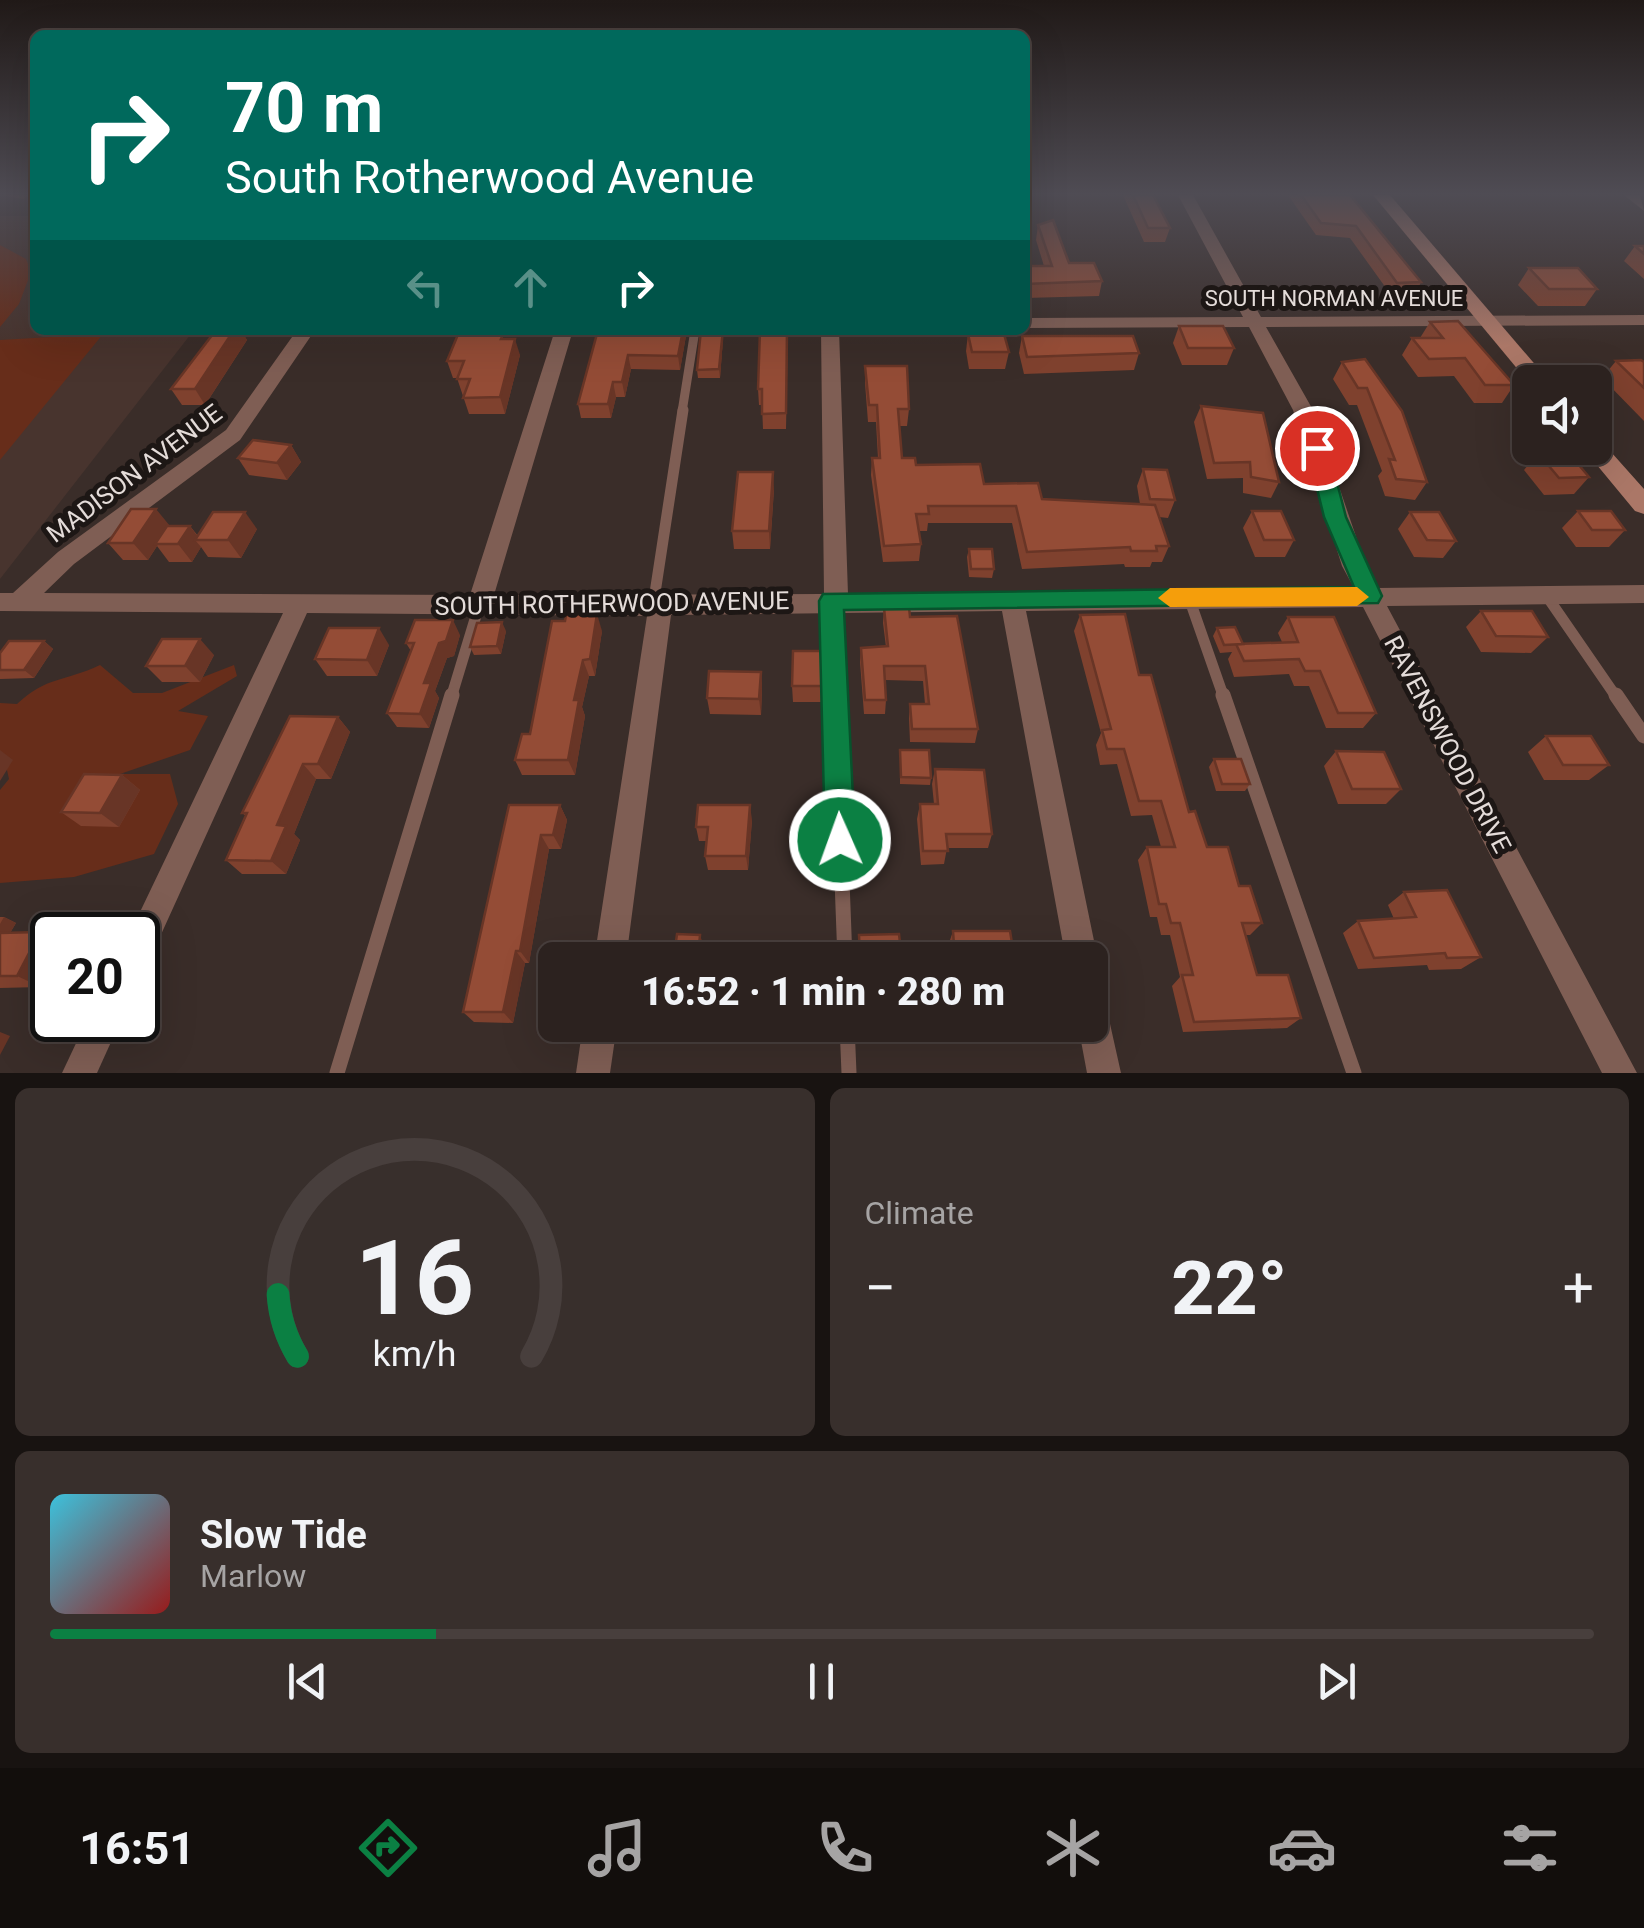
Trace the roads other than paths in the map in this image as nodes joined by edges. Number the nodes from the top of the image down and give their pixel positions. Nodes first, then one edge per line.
1 (1213, 245) edge
2 (1423, 245) edge
3 (1486, 320) junction
4 (1644, 320) edge
5 (1255, 321) junction
6 (1030, 323) edge
7 (303, 335) edge
8 (562, 335) edge
9 (695, 335) edge
10 (830, 335) edge
11 (1525, 365) edge
12 (1610, 465) edge
13 (1644, 505) edge
14 (1644, 594) edge
15 (1546, 595) junction
16 (1370, 596) junction
17 (1188, 598) junction
18 (1012, 600) junction
19 (834, 601) junction
20 (10, 602) edge
21 (300, 604) junction
22 (479, 606) junction
23 (656, 606) junction
24 (1644, 736) edge
25 (156, 912) edge
26 (612, 942) edge
27 (843, 942) edge
28 (1078, 942) edge
29 (94, 1042) edge
30 (598, 1042) edge
31 (848, 1042) edge
32 (1098, 1042) edge
33 (79, 1073) edge
34 (337, 1073) edge
35 (593, 1073) edge
36 (849, 1073) edge
37 (1104, 1073) edge
38 (1354, 1073) edge
39 (1620, 1073) edge

1 - 5 street, RAVENSWOOD DRIVE
2 - 3 main road
3 - 4 street, SOUTH NORMAN AVENUE
3 - 5 street, SOUTH NORMAN AVENUE
3 - 11 main road
5 - 6 street, SOUTH NORMAN AVENUE
5 - 16 street, RAVENSWOOD DRIVE
7 - 20 street, MADISON AVENUE
8 - 22 street
9 - 23 lane
10 - 19 street
12 - 13 main road
14 - 15 street, SOUTH ROTHERWOOD AVENUE
15 - 16 street, SOUTH ROTHERWOOD AVENUE
15 - 24 lane
16 - 17 street, SOUTH ROTHERWOOD AVENUE
16 - 39 street, RAVENSWOOD DRIVE
17 - 18 street, SOUTH ROTHERWOOD AVENUE
17 - 38 lane
18 - 19 street, SOUTH ROTHERWOOD AVENUE
18 - 28 street
19 - 23 street, SOUTH ROTHERWOOD AVENUE
19 - 27 lane
20 - 21 street, SOUTH ROTHERWOOD AVENUE
21 - 22 street, SOUTH ROTHERWOOD AVENUE
21 - 25 street
22 - 23 street, SOUTH ROTHERWOOD AVENUE
22 - 34 lane
23 - 26 street
29 - 33 street
30 - 35 street
31 - 36 lane
32 - 37 street

